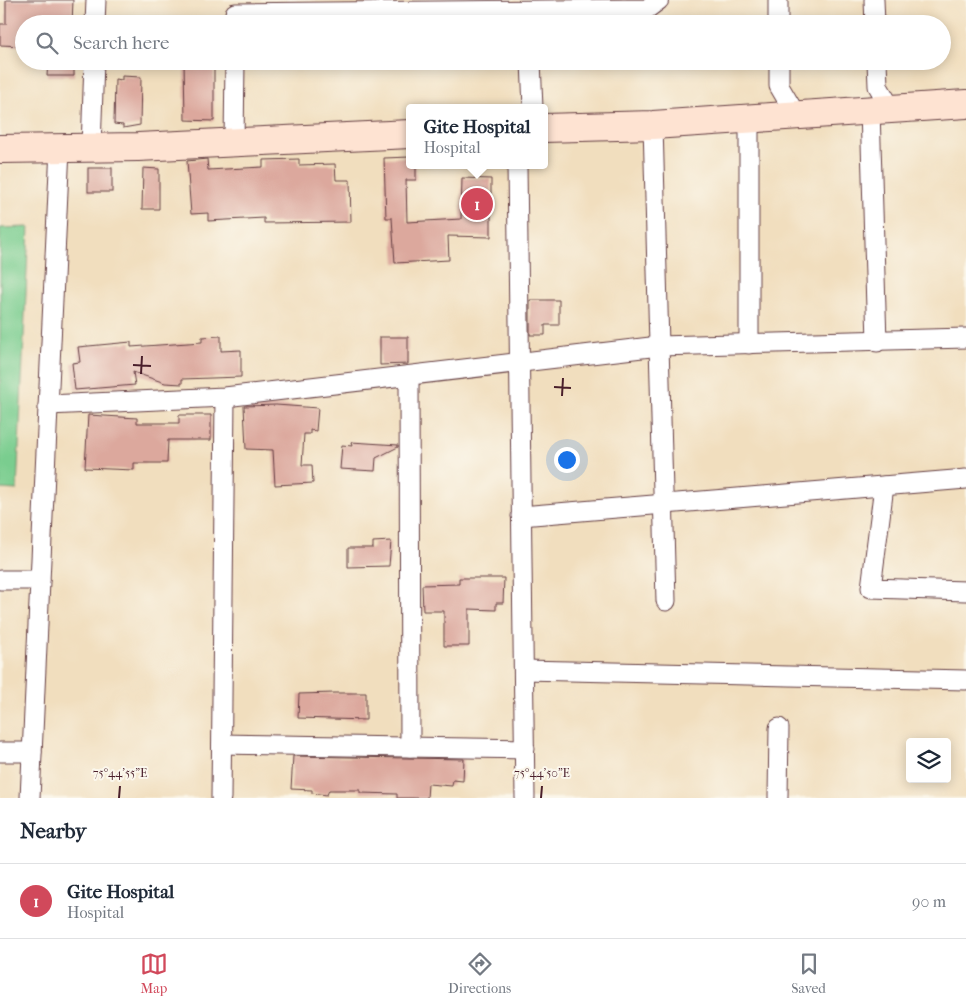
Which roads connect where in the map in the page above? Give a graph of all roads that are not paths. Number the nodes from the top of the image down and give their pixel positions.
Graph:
1 (96, 0) edge
2 (659, 0) edge
3 (778, 0) edge
4 (874, 0) edge
5 (529, 11) edge
6 (95, 15) edge
7 (236, 15) edge
8 (778, 15) edge
9 (875, 15) edge
10 (94, 70) edge
11 (235, 70) edge
12 (531, 70) edge
13 (778, 70) edge
14 (877, 70) edge
15 (533, 104) edge
16 (966, 104) edge
17 (880, 109) junction
18 (796, 114) junction
19 (749, 117) junction
20 (653, 125) junction
21 (548, 128) edge
22 (406, 134) edge
23 (234, 142) junction
24 (60, 148) junction
25 (91, 148) junction
26 (0, 149) edge
27 (516, 169) edge
28 (966, 338) edge
29 (877, 342) junction
30 (749, 344) junction
31 (659, 346) junction
32 (519, 361) junction
33 (409, 377) junction
34 (225, 397) junction
35 (48, 405) junction
36 (966, 478) edge
37 (884, 486) junction
38 (664, 504) junction
39 (521, 516) junction
40 (0, 580) edge
41 (40, 580) junction
42 (966, 591) edge
43 (666, 601) dead end
44 (524, 670) junction
45 (966, 680) edge
46 (779, 728) dead end
47 (222, 744) junction
48 (410, 747) junction
49 (525, 749) junction
50 (0, 752) edge
51 (32, 752) junction
52 (30, 798) edge
53 (221, 798) edge
54 (525, 798) edge
55 (778, 798) edge

1 - 6 street
2 - 5 street
3 - 8 street
4 - 9 street
5 - 7 street
10 - 25 street
11 - 23 street
12 - 15 street
13 - 18 street
14 - 17 street
16 - 17 street
17 - 18 street
17 - 29 street
18 - 19 street
19 - 20 street
19 - 30 street
20 - 21 street
20 - 31 street
22 - 23 street
23 - 25 street
24 - 25 street
24 - 26 street
24 - 35 street
27 - 32 street
28 - 29 street
29 - 30 street
30 - 31 street
31 - 32 street
31 - 38 street
32 - 33 street
32 - 39 street
33 - 34 street
33 - 48 street
34 - 35 street
34 - 47 street
35 - 41 street
36 - 37 street
37 - 38 street
37 - 42 street
38 - 39 street
38 - 43 street
39 - 44 street
40 - 41 street
41 - 51 street
44 - 45 street
44 - 49 street
46 - 55 street
47 - 48 street
47 - 53 street
48 - 49 street
49 - 54 street
50 - 51 street
51 - 52 street

